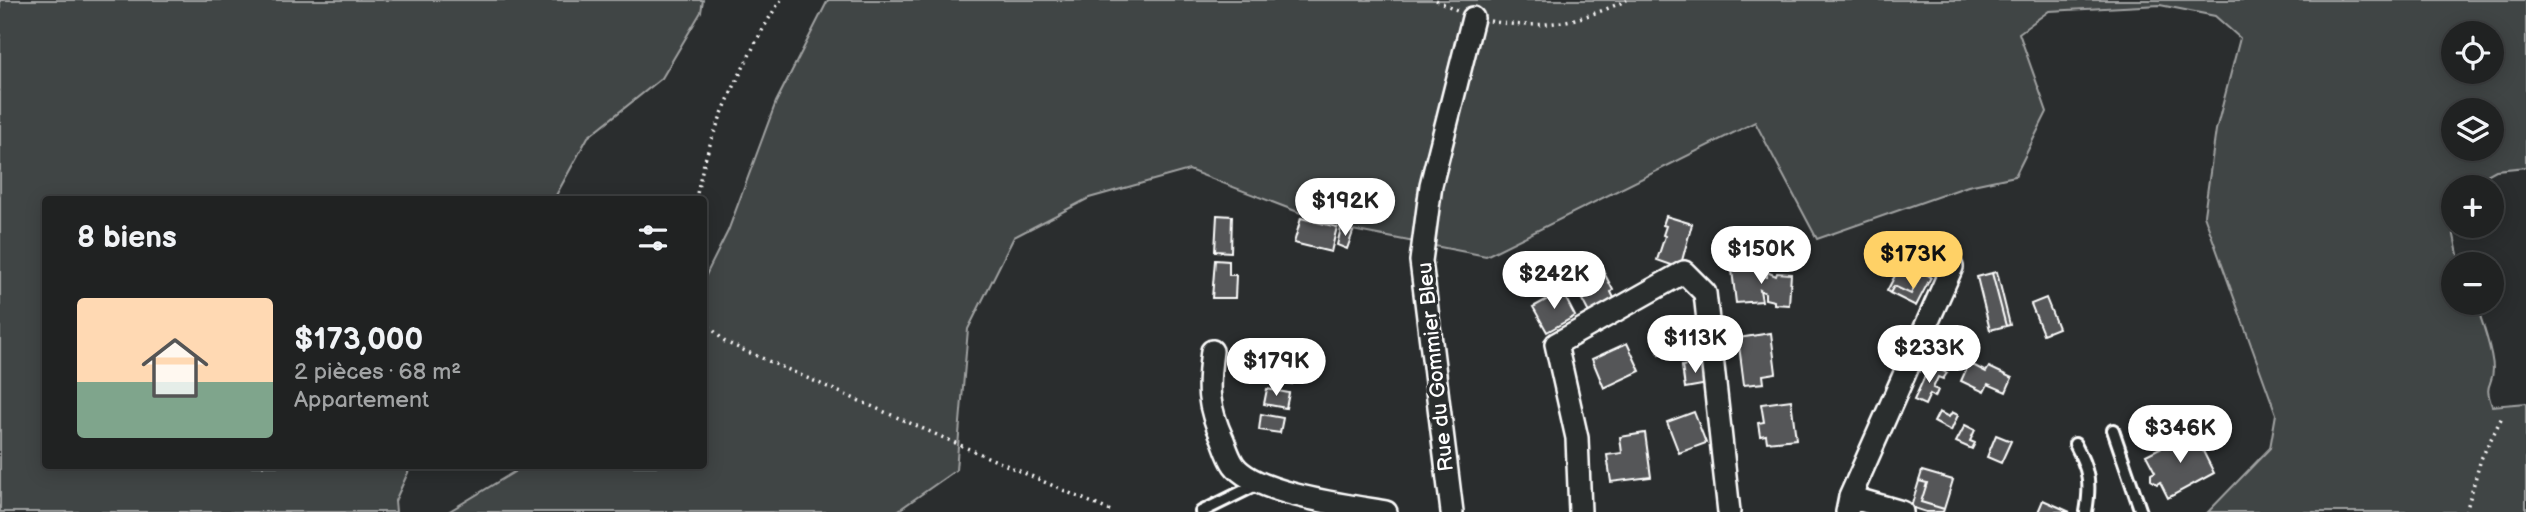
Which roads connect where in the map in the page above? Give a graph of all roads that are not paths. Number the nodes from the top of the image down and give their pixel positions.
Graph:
1 (1473, 18) road end
2 (1952, 267) dead end
3 (1212, 351) dead end
4 (2113, 430) dead end
5 (2075, 444) dead end
6 (1260, 483) junction
7 (1849, 505) edge
8 (1201, 512) edge
9 (1386, 512) edge
10 (1452, 512) edge
11 (1580, 512) edge
12 (1729, 512) edge
13 (1902, 512) edge
14 (2086, 512) edge
15 (2141, 512) edge

1 - 10 street, Rue du Gommier Bleu
2 - 7 street
3 - 6 street
4 - 15 lane
5 - 14 lane
6 - 8 lane
6 - 9 street
7 - 13 street
11 - 12 street

